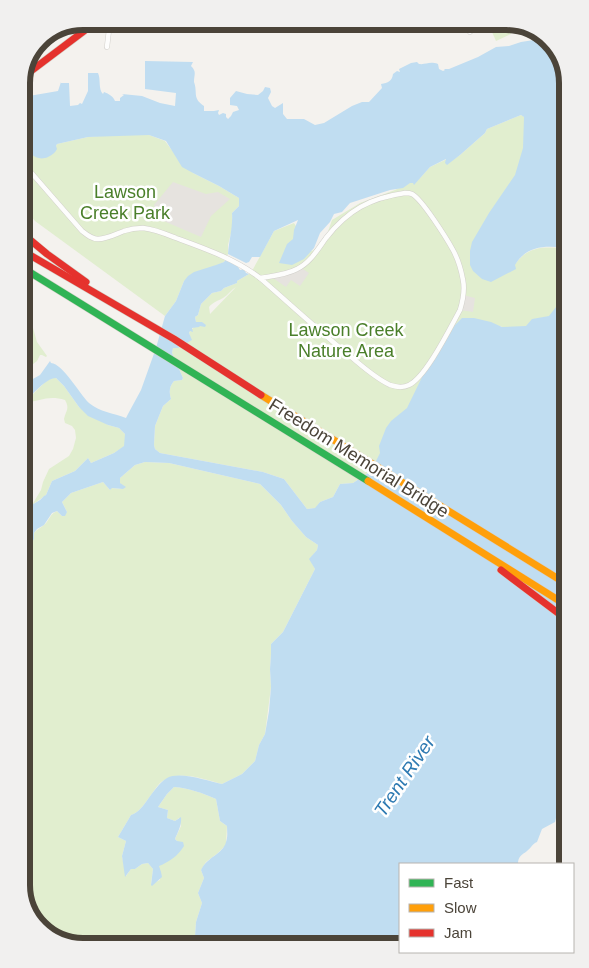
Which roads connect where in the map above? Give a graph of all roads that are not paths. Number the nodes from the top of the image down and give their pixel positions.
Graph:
1 (84, 30) edge
2 (109, 30) edge
3 (107, 47) dead end
4 (32, 70) edge
5 (30, 171) edge
6 (30, 240) edge
7 (30, 255) edge
8 (30, 272) edge
9 (260, 278) junction
10 (135, 316) junction
11 (453, 534) junction
12 (559, 579) edge
13 (559, 601) edge
14 (559, 614) edge

1 - 4 main road
2 - 3 street
5 - 9 street
6 - 10 main road
7 - 10 main road
8 - 11 main road, Freedom Memorial Bridge
9 - 9 street
10 - 12 main road, Freedom Memorial Bridge
11 - 13 main road, Freedom Memorial Bridge
11 - 14 main road

